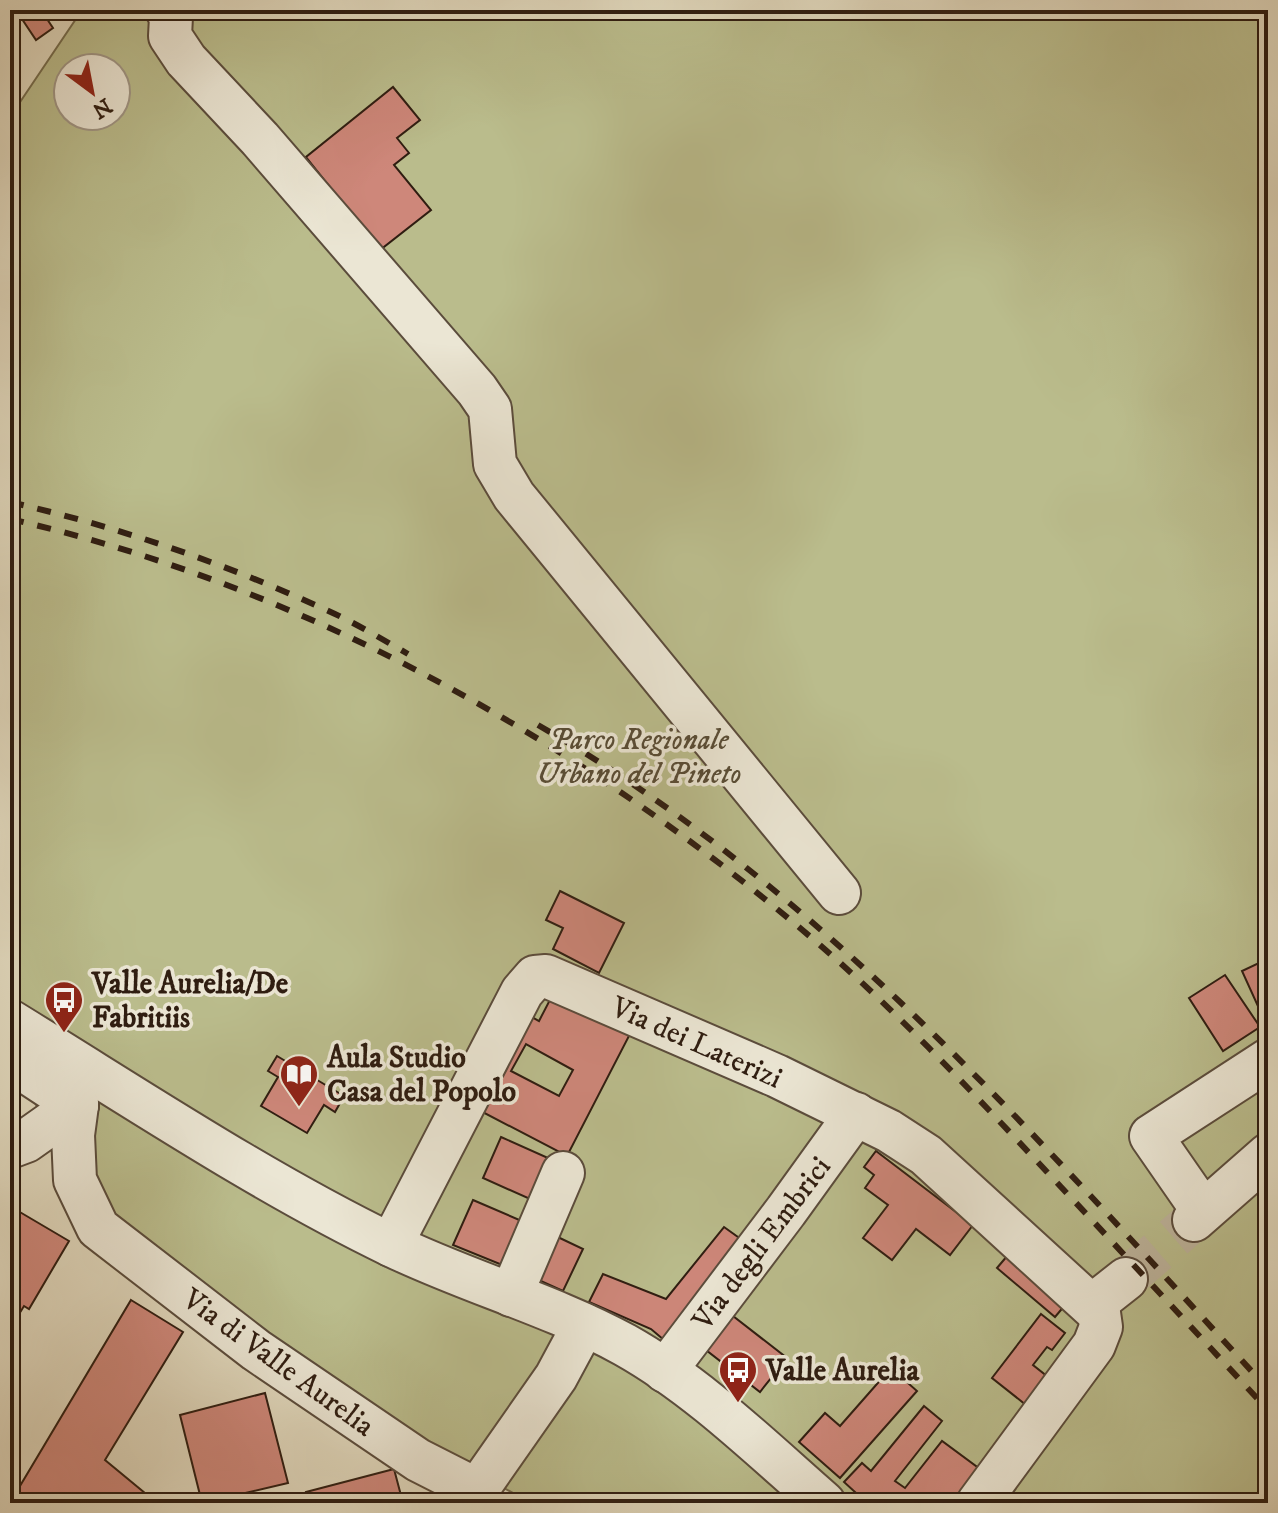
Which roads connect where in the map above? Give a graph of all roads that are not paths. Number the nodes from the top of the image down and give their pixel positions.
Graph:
1 (167, 10) edge
2 (839, 893) dead end
3 (10, 1021) edge
4 (1268, 1060) edge
5 (10, 1061) edge
6 (77, 1105) junction
7 (856, 1114) junction
8 (10, 1147) edge
9 (1268, 1155) edge
10 (563, 1173) dead end
11 (391, 1245) junction
12 (1126, 1279) tunnel mouth
13 (511, 1295) junction
14 (1093, 1305) junction
15 (584, 1325) junction
16 (665, 1371) junction
17 (488, 1496) edge
18 (824, 1503) edge
19 (978, 1503) edge

1 - 2 street
3 - 11 street
4 - 9 street
5 - 6 street
6 - 8 street
6 - 17 street, Via di Valle Aurelia
7 - 11 street, Via dei Laterizi
7 - 14 street, Via dei Laterizi
7 - 16 street, Via degli Embrici
10 - 13 street
11 - 13 street
12 - 14 street
13 - 15 street
14 - 19 street
15 - 16 street
15 - 17 street, Via di Valle Aurelia
16 - 18 street

